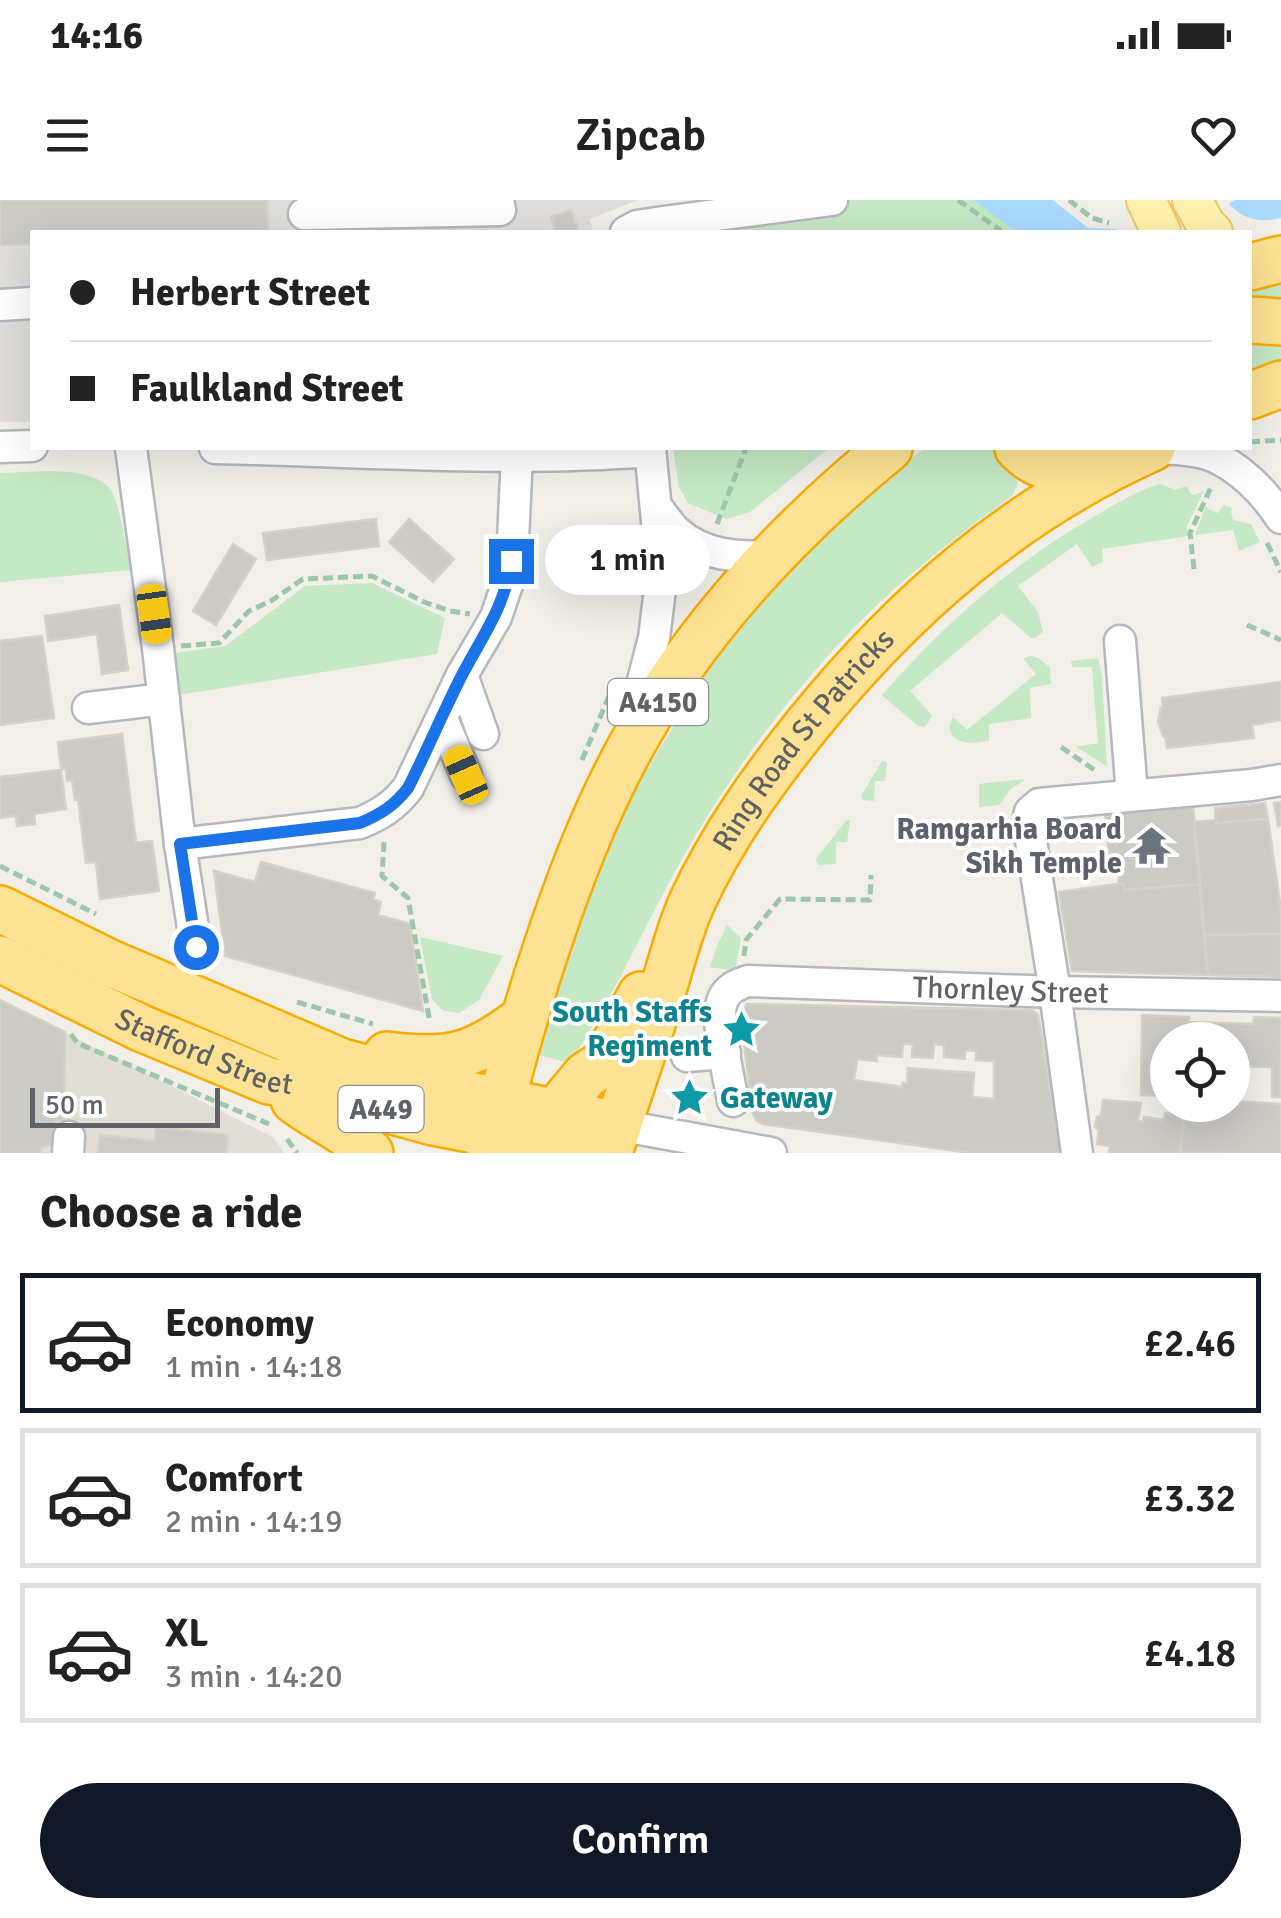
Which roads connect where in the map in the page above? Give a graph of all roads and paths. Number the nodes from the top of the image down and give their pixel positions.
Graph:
1 (498, 200) edge
2 (832, 200) edge
3 (958, 200) edge
4 (1069, 200) edge
5 (1144, 200) edge
6 (1192, 200) edge
7 (304, 216) edge
8 (644, 216) edge
9 (1109, 223) dead end
10 (1000, 230) edge
11 (1146, 230) edge
12 (1159, 230) edge
13 (1211, 230) edge
14 (30, 303) edge
15 (0, 305) edge
16 (1252, 320) edge
17 (1281, 322) edge
18 (1281, 384) edge
19 (1252, 395) edge
20 (1281, 440) edge
21 (1252, 442) edge
22 (0, 446) edge
23 (30, 446) edge
24 (131, 450) edge
25 (301, 450) edge
26 (640, 450) edge
27 (650, 450) edge
28 (745, 450) edge
29 (887, 450) edge
30 (1020, 450) edge
31 (1140, 453) edge
32 (516, 455) junction
33 (1198, 481) dead end
34 (656, 506) junction
35 (1281, 518) edge
36 (715, 528) dead end
37 (771, 555) junction
38 (1194, 569) dead end
39 (496, 617) junction
40 (1247, 626) dead end
41 (1281, 640) edge
42 (1120, 642) dead end
43 (158, 648) junction
44 (462, 675) junction
45 (612, 689) dead end
46 (164, 699) junction
47 (88, 708) dead end
48 (442, 719) junction
49 (483, 734) dead end
50 (598, 772) junction
51 (466, 775) dead end
52 (1281, 780) edge
53 (1132, 796) junction
54 (385, 812) junction
55 (180, 844) junction
56 (0, 866) edge
57 (871, 875) dead end
58 (0, 886) edge
59 (690, 905) junction
60 (0, 909) edge
61 (101, 917) dead end
62 (196, 947) dead end
63 (0, 959) edge
64 (110, 963) junction
65 (740, 984) junction
66 (1055, 992) junction
67 (1281, 996) edge
68 (284, 998) dead end
69 (524, 1018) junction
70 (378, 1025) dead end
71 (426, 1031) dead end
72 (295, 1042) junction
73 (78, 1043) dead end
74 (725, 1053) junction
75 (687, 1056) dead end
76 (260, 1098) junction
77 (733, 1101) dead end
78 (495, 1130) edge
79 (584, 1141) edge
80 (370, 1153) edge
81 (770, 1153) edge
82 (1076, 1153) edge

1 - 7 street
2 - 8 street
3 - 10 path
4 - 9 path
5 - 11 main road
5 - 12 main road
6 - 13 main road
14 - 15 street
16 - 17 highway
18 - 19 highway
20 - 21 path
22 - 23 street
24 - 43 street
25 - 32 street
26 - 32 street
27 - 34 street
28 - 36 path
29 - 37 highway, A4150
30 - 31 highway
31 - 35 street
31 - 59 highway, Ring Road St Patricks
32 - 39 street
33 - 38 path
34 - 37 street
34 - 50 street
37 - 50 highway, A4150
39 - 43 path
39 - 44 street
40 - 41 path
42 - 53 street
43 - 46 street
44 - 48 street
44 - 49 street
45 - 50 path
46 - 47 street
46 - 55 street
48 - 51 street
48 - 54 street
50 - 69 highway, A4150
52 - 53 street
53 - 66 street
54 - 55 street
54 - 71 path
55 - 62 street
56 - 61 path
57 - 65 path
58 - 64 street
59 - 79 highway, Ring Road St Patricks
59 - 79 highway
60 - 64 highway, Stafford Street / A449
63 - 76 highway, Stafford Street / A449
64 - 72 highway, Stafford Street / A449
65 - 66 street, Thornley Street
65 - 74 street
66 - 67 street, Thornley Street
66 - 82 street
68 - 70 path
69 - 72 highway
69 - 78 highway, A4150
72 - 78 highway, Stafford Street / A449
73 - 76 path
74 - 75 street
74 - 77 street
76 - 78 highway, Stafford Street / A449
76 - 80 highway
78 - 79 highway, Stafford Street
79 - 81 street, Stafford Street

